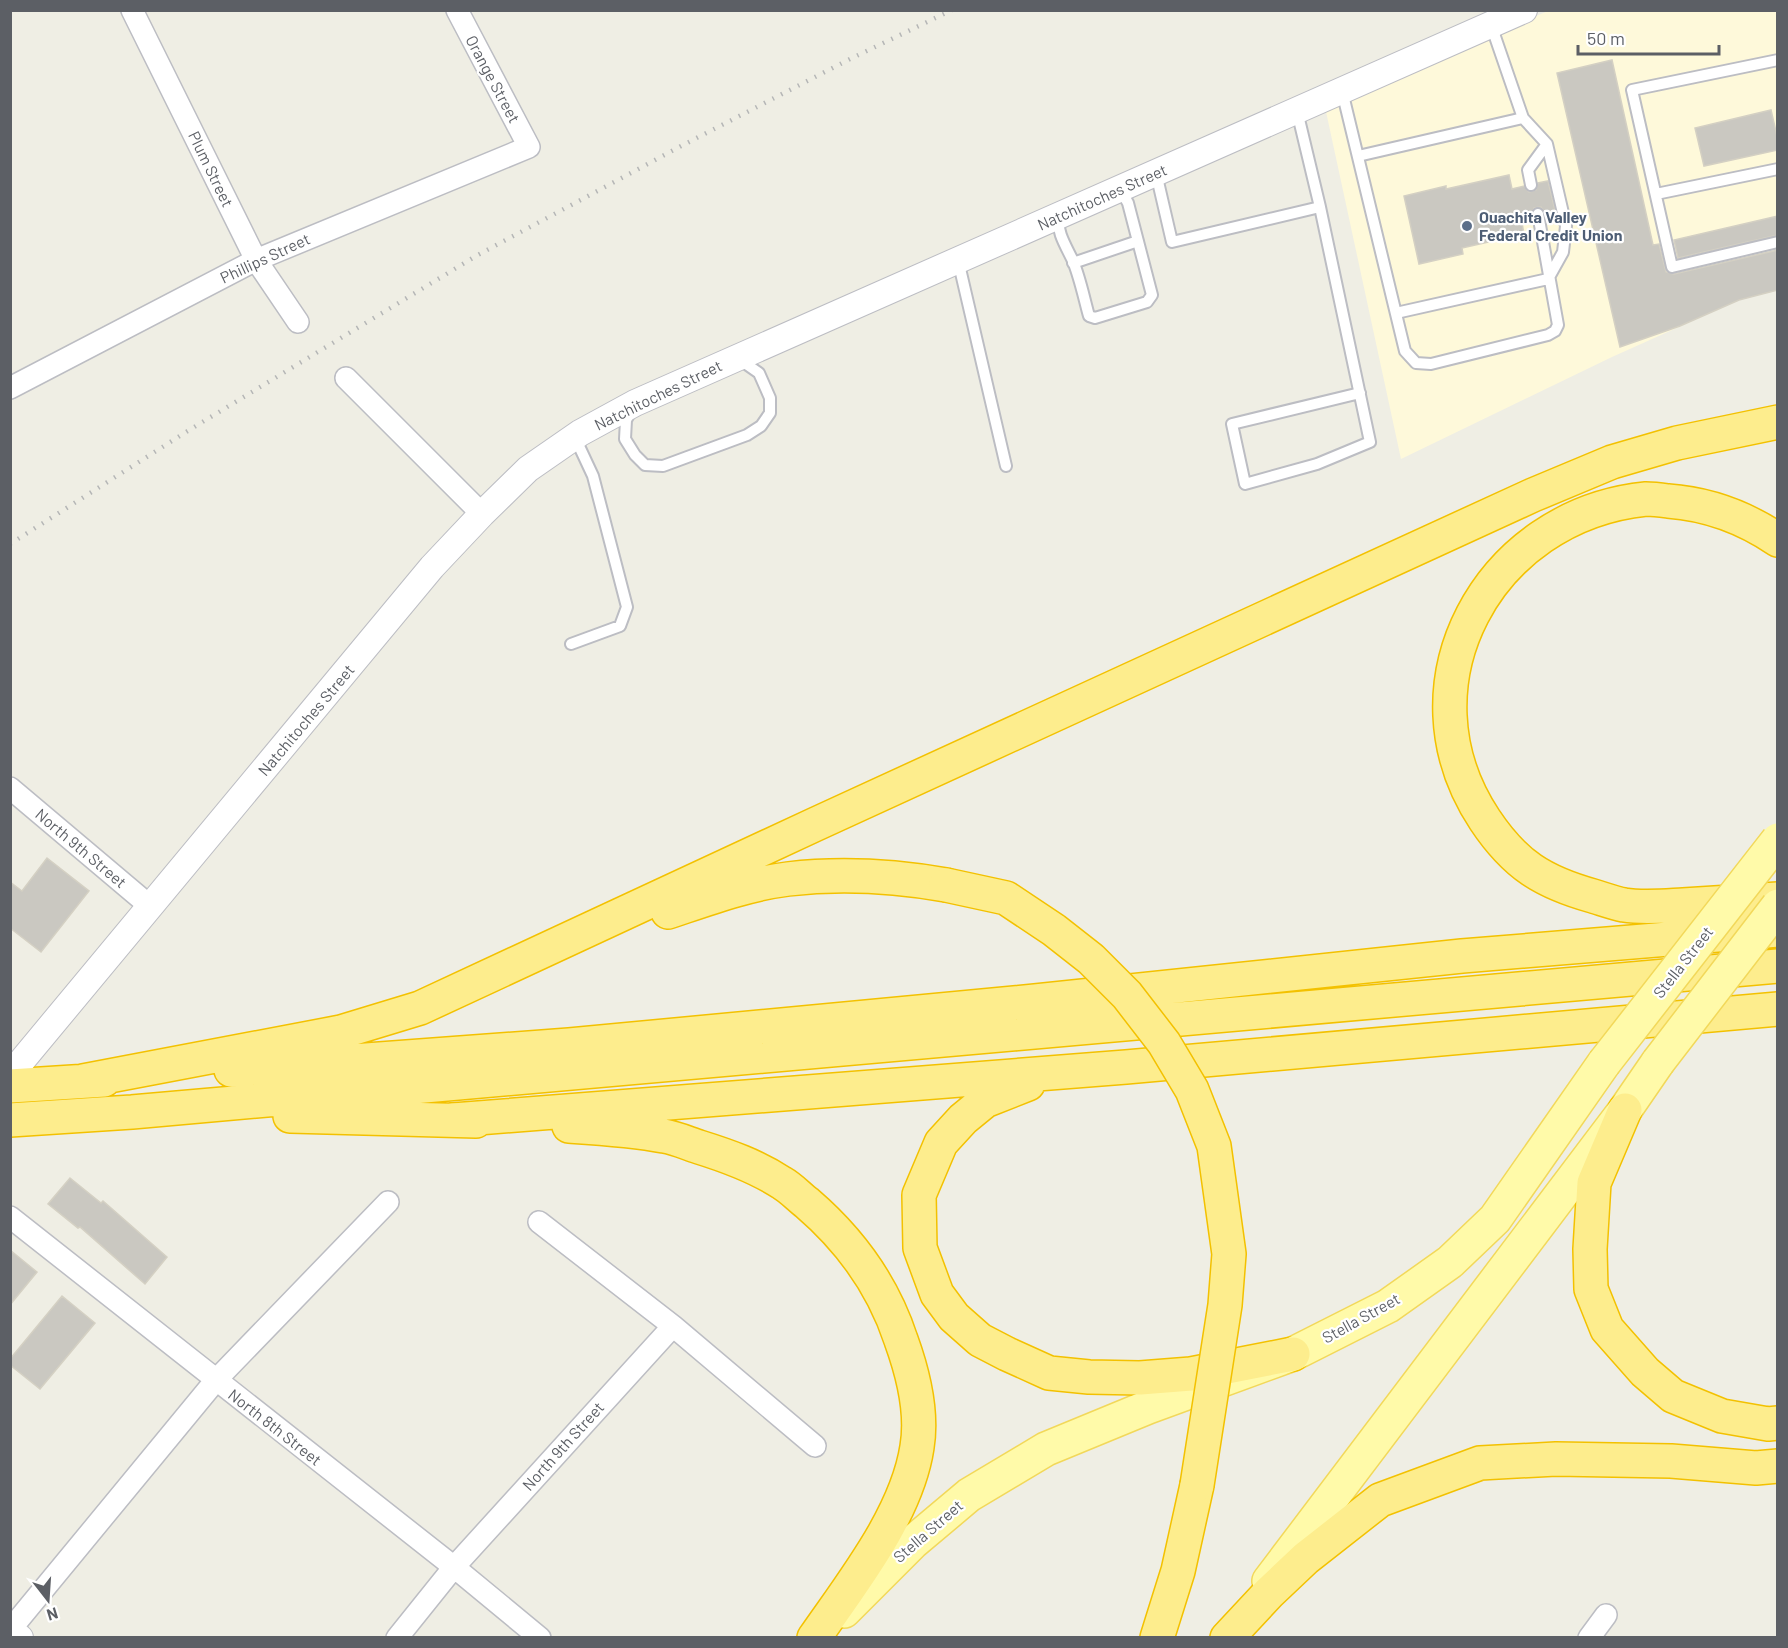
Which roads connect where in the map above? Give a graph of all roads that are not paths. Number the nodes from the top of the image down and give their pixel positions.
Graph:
1 (132, 10) edge
2 (458, 10) edge
3 (1524, 10) edge
4 (1491, 25) junction
5 (1778, 60) edge
6 (1342, 91) junction
7 (1297, 111) junction
8 (1523, 118) junction
9 (1547, 144) junction
10 (530, 147) joint
11 (1358, 156) junction
12 (1778, 169) edge
13 (1156, 173) junction
14 (1531, 185) dead end
15 (1120, 189) junction
16 (1656, 194) junction
17 (1320, 207) junction
18 (1538, 214) dead end
19 (1058, 216) junction
20 (1138, 241) junction
21 (1778, 242) edge
22 (256, 260) junction
23 (958, 260) junction
24 (1073, 263) junction
25 (1548, 279) junction
26 (1396, 314) junction
27 (298, 322) dead end
28 (737, 358) junction
29 (346, 378) dead end
30 (10, 388) edge
31 (1360, 393) junction
32 (635, 403) junction
33 (1778, 422) edge
34 (567, 442) junction
35 (1006, 466) dead end
36 (482, 514) junction
37 (1778, 540) edge
38 (571, 644) dead end
39 (10, 788) edge
40 (1778, 840) edge
41 (1778, 899) edge
42 (1778, 906) edge
43 (151, 908) junction
44 (1778, 930) edge
45 (1778, 966) edge
46 (420, 1008) junction
47 (1778, 1009) edge
48 (1741, 1012) junction
49 (1778, 1017) edge
50 (1125, 1067) junction
51 (10, 1075) edge
52 (83, 1081) junction
53 (10, 1086) edge
54 (1625, 1110) junction
55 (132, 1112) junction
56 (10, 1120) edge
57 (453, 1120) junction
58 (388, 1202) dead end
59 (10, 1217) edge
60 (539, 1222) dead end
61 (673, 1326) junction
62 (1293, 1354) junction
63 (216, 1380) junction
64 (1778, 1423) edge
65 (815, 1446) dead end
66 (1778, 1466) edge
67 (454, 1567) junction
68 (1606, 1615) dead end
69 (11, 1630) edge
70 (20, 1638) edge
71 (397, 1638) edge
72 (540, 1638) edge
73 (816, 1638) edge
74 (1157, 1638) edge
75 (1227, 1638) edge
76 (1589, 1638) edge

1 - 22 street, Plum Street
2 - 10 street, Orange Street
3 - 4 street, Natchitoches Street
4 - 6 street, Natchitoches Street
4 - 8 lane
5 - 16 lane
6 - 7 street, Natchitoches Street
6 - 11 lane
7 - 13 street, Natchitoches Street
7 - 17 lane
8 - 9 lane
8 - 11 lane
9 - 14 lane
9 - 25 lane
10 - 22 street, Phillips Street
11 - 26 lane
12 - 16 lane
13 - 15 street, Natchitoches Street
13 - 17 lane
15 - 19 street, Natchitoches Street
15 - 20 lane
16 - 21 lane
17 - 31 lane
18 - 25 lane
19 - 23 street, Natchitoches Street
19 - 24 lane
20 - 24 lane
20 - 24 lane
22 - 27 street, Plum Street
22 - 30 street, Phillips Street
23 - 28 street, Natchitoches Street
23 - 35 lane
25 - 26 lane
25 - 26 lane
28 - 32 street, Natchitoches Street
28 - 32 lane
29 - 36 street
31 - 31 lane
32 - 34 street, Natchitoches Street
33 - 46 highway
34 - 36 street, Natchitoches Street
34 - 38 lane
36 - 43 street, Natchitoches Street
37 - 41 highway
39 - 43 street, North 9th Street
40 - 62 main road, Stella Street, bridge
42 - 54 main road, bridge
43 - 51 street, Natchitoches Street
44 - 52 highway
45 - 55 highway
46 - 52 highway
46 - 74 highway, bridge
47 - 48 highway
48 - 49 highway
48 - 50 highway
50 - 57 highway
50 - 62 highway
52 - 53 highway
54 - 64 highway
54 - 75 main road
55 - 56 highway
55 - 57 highway
57 - 73 highway
58 - 63 street
59 - 63 street, North 8th Street
60 - 61 street
61 - 65 street
61 - 67 street, North 9th Street
62 - 73 main road, Stella Street
63 - 67 street, North 8th Street
63 - 69 street
66 - 75 highway
67 - 71 street, North 9th Street
67 - 72 street, North 8th Street
68 - 76 street
69 - 70 street

